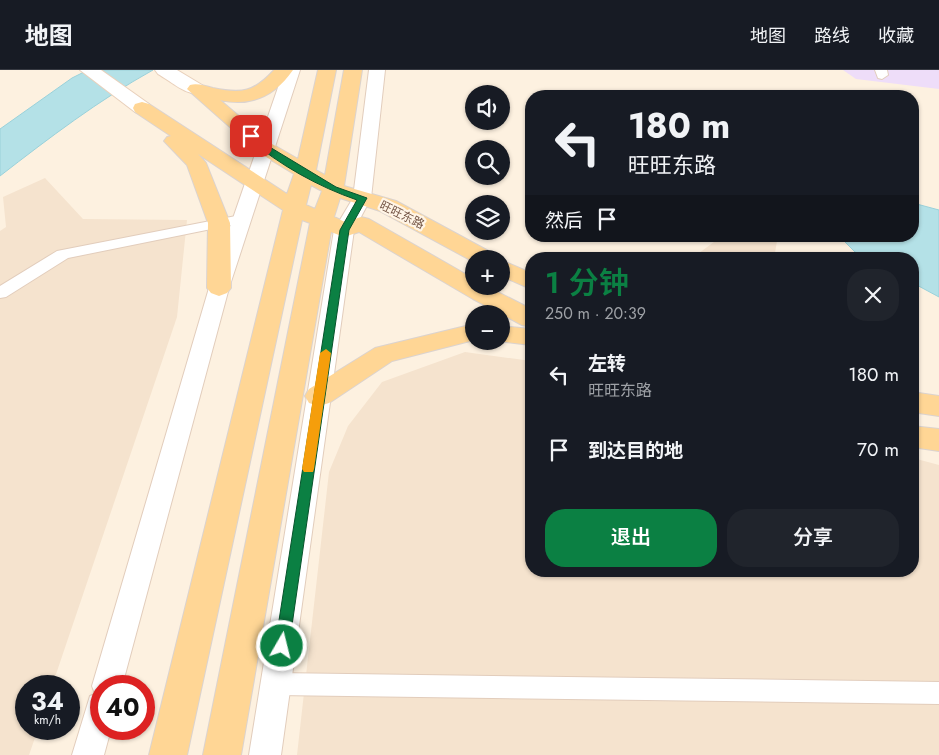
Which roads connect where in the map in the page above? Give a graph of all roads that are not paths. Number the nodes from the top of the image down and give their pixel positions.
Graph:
1 (89, 70) edge
2 (164, 70) edge
3 (284, 70) edge
4 (292, 70) edge
5 (327, 70) edge
6 (353, 70) edge
7 (377, 70) edge
8 (196, 89) junction
9 (142, 108) junction
10 (265, 148) junction
11 (305, 171) junction
12 (253, 182) junction
13 (333, 189) junction
14 (362, 198) junction
15 (294, 208) junction
16 (230, 221) junction
17 (343, 224) junction
18 (469, 250) edge
19 (510, 272) edge
20 (525, 279) edge
21 (0, 293) edge
22 (525, 316) edge
23 (465, 334) edge
24 (510, 335) edge
25 (525, 336) edge
26 (319, 396) junction
27 (919, 403) edge
28 (939, 406) edge
29 (919, 437) edge
30 (939, 440) edge
31 (110, 675) edge
32 (276, 684) junction
33 (939, 694) edge
34 (92, 740) edge
35 (88, 755) edge
36 (168, 755) edge
37 (222, 755) edge
38 (265, 755) edge

1 - 9 main road
2 - 8 main road
3 - 8 main road
4 - 10 street
5 - 11 main road
6 - 13 main road
7 - 14 street
8 - 10 main road, 旺旺东路
9 - 12 main road, 旺旺东路
9 - 16 main road
10 - 11 main road, 旺旺东路
10 - 12 street
11 - 13 main road, 旺旺东路
11 - 15 main road
12 - 15 main road, 旺旺东路
12 - 16 street
13 - 14 main road, 旺旺东路
13 - 17 main road
14 - 17 street
14 - 18 main road, 旺旺东路
15 - 17 main road, 旺旺东路
15 - 36 main road
16 - 21 street
16 - 31 street
17 - 22 main road, 旺旺东路
17 - 26 street
17 - 37 main road
19 - 20 main road
23 - 26 main road
24 - 25 main road
26 - 32 street
27 - 28 main road
29 - 30 main road
32 - 33 street
32 - 38 street
34 - 35 street

